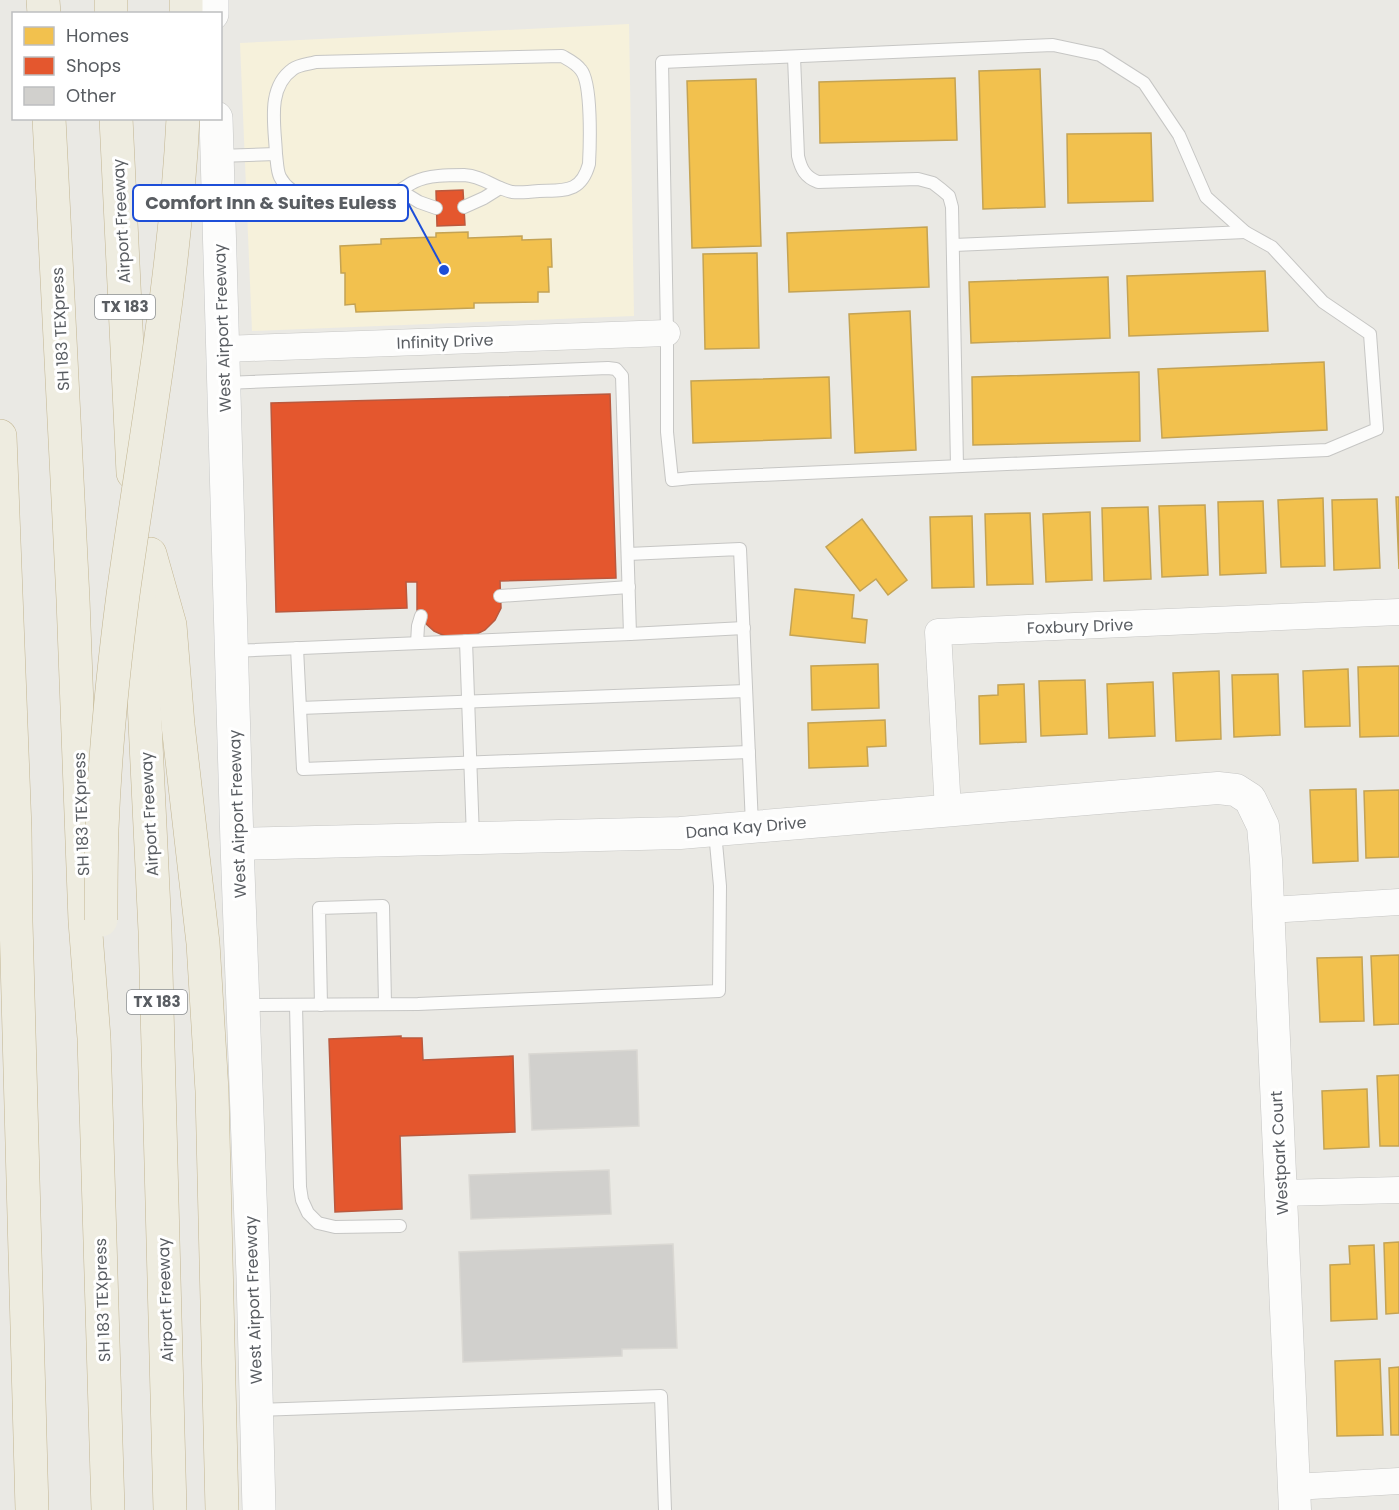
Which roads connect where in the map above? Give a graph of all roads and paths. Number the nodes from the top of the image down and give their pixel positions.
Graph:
1 (794, 57) junction
2 (49, 120) edge
3 (116, 120) edge
4 (183, 120) edge
5 (216, 120) edge
6 (276, 154) junction
7 (217, 156) junction
8 (500, 188) junction
9 (401, 191) junction
10 (464, 207) dead end
11 (436, 208) dead end
12 (1245, 232) junction
13 (954, 245) junction
14 (667, 333) junction
15 (223, 349) junction
16 (224, 383) junction
17 (0, 436) edge
18 (957, 466) junction
19 (134, 495) junction
20 (628, 554) junction
21 (629, 587) junction
22 (500, 596) dead end
23 (1399, 612) edge
24 (421, 616) dead end
25 (744, 628) junction
26 (630, 634) junction
27 (466, 641) junction
28 (417, 643) junction
29 (297, 648) junction
30 (232, 651) junction
31 (746, 691) junction
32 (468, 702) junction
33 (300, 708) junction
34 (749, 752) junction
35 (470, 763) junction
36 (1250, 799) joint
37 (948, 810) junction
38 (752, 827) junction
39 (715, 830) junction
40 (473, 838) junction
41 (237, 844) junction
42 (0, 865) edge
43 (1399, 902) edge
44 (1269, 910) junction
45 (93, 921) junction
46 (16, 922) junction
47 (385, 1004) junction
48 (243, 1005) junction
49 (296, 1005) junction
50 (321, 1005) junction
51 (1399, 1190) edge
52 (1281, 1193) junction
53 (400, 1226) dead end
54 (256, 1410) junction
55 (1399, 1481) edge
56 (1295, 1499) edge
57 (32, 1510) edge
58 (108, 1510) edge
59 (170, 1510) edge
60 (222, 1510) edge
61 (259, 1510) edge
62 (665, 1510) edge

1 - 12 lane
1 - 13 lane
1 - 14 lane
2 - 45 highway, SH 183 TEXpress
3 - 19 highway, Airport Freeway / TX 183
4 - 45 highway, bridge
5 - 7 main road, West Airport Freeway
6 - 7 lane
6 - 8 lane
6 - 9 lane
7 - 15 main road, West Airport Freeway
8 - 9 lane
8 - 10 lane
9 - 11 lane
12 - 13 lane
12 - 18 lane
13 - 18 lane
14 - 15 street, Infinity Drive
14 - 18 lane
15 - 16 main road, West Airport Freeway
16 - 20 lane
16 - 30 main road, West Airport Freeway
17 - 46 highway
19 - 59 highway, Airport Freeway / TX 183
19 - 60 highway
20 - 21 lane
20 - 25 lane
21 - 22 lane
21 - 26 lane
23 - 37 street, Foxbury Drive
24 - 28 lane
25 - 26 lane
25 - 31 lane
26 - 27 lane
27 - 28 lane
27 - 32 lane
28 - 29 lane
29 - 30 lane
29 - 33 lane
30 - 41 main road, West Airport Freeway
31 - 32 lane
31 - 34 lane
32 - 33 lane
32 - 35 lane
33 - 35 lane
34 - 35 lane
34 - 38 lane
35 - 40 lane
36 - 37 street, Dana Kay Drive
36 - 44 street, Westpark Court
37 - 38 street, Dana Kay Drive
38 - 39 street, Dana Kay Drive
39 - 40 street, Dana Kay Drive
39 - 47 lane
40 - 41 street, Dana Kay Drive
41 - 48 main road, West Airport Freeway
42 - 46 highway
43 - 44 street
44 - 52 street, Westpark Court
45 - 58 highway, SH 183 TEXpress
46 - 57 highway
47 - 50 lane
47 - 50 lane
48 - 49 lane
48 - 54 main road, West Airport Freeway
49 - 50 lane
49 - 53 lane
51 - 52 street
52 - 56 street, Westpark Court
54 - 61 main road, West Airport Freeway
54 - 62 lane
55 - 56 street

